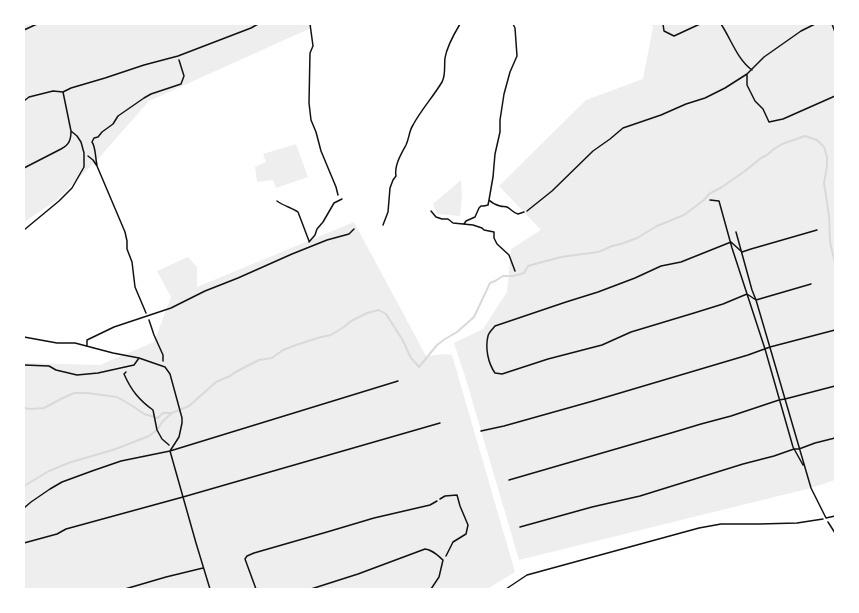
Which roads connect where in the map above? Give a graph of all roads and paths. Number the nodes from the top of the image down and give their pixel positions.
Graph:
1 (37, 24) edge
2 (258, 24) edge
3 (310, 24) edge
4 (460, 24) edge
5 (513, 24) edge
6 (663, 24) edge
7 (700, 24) edge
8 (721, 24) edge
9 (815, 24) edge
10 (832, 24) edge
11 (24, 30) edge
12 (835, 31) edge
13 (178, 56) junction
14 (752, 70) junction
15 (747, 74) junction
16 (63, 92) junction
17 (835, 96) edge
18 (24, 101) edge
19 (71, 131) junction
20 (84, 153) junction
21 (97, 166) junction
22 (24, 168) edge
23 (338, 195) dead end
24 (342, 199) dead end
25 (489, 200) junction
26 (710, 200) dead end
27 (278, 201) dead end
28 (431, 211) dead end
29 (527, 211) joint
30 (464, 224) junction
31 (383, 225) dead end
32 (354, 229) dead end
33 (24, 230) edge
34 (817, 230) dead end
35 (736, 232) dead end
36 (309, 242) junction
37 (731, 242) junction
38 (310, 247) junction
39 (742, 252) junction
40 (515, 271) dead end
41 (811, 284) dead end
42 (747, 294) junction
43 (756, 300) junction
44 (147, 316) junction
45 (835, 330) edge
46 (24, 337) edge
47 (87, 346) junction
48 (770, 347) junction
49 (765, 349) junction
50 (139, 358) junction
51 (24, 365) edge
52 (128, 366) junction
53 (165, 367) junction
54 (398, 381) dead end
55 (835, 386) edge
56 (779, 400) junction
57 (785, 400) junction
58 (440, 423) dead end
59 (481, 431) dead end
60 (835, 438) edge
61 (172, 448) junction
62 (794, 449) junction
63 (799, 449) junction
64 (170, 451) junction
65 (804, 467) junction
66 (509, 480) dead end
67 (183, 497) junction
68 (437, 501) joint
69 (24, 508) edge
70 (835, 516) edge
71 (826, 518) junction
72 (520, 527) dead end
73 (835, 533) edge
74 (24, 543) edge
75 (443, 560) junction
76 (203, 568) junction
77 (125, 589) edge
78 (210, 589) edge
79 (256, 589) edge
80 (311, 589) edge
81 (431, 589) edge
82 (506, 589) edge

1 - 11 lane
2 - 13 lane
3 - 23 path
4 - 31 path
5 - 25 path
6 - 7 lane
8 - 14 lane
9 - 14 lane
10 - 12 lane
13 - 16 lane
13 - 21 path
14 - 15 lane
15 - 17 lane
15 - 29 lane
16 - 18 lane
16 - 19 lane
19 - 20 lane
19 - 22 lane
20 - 21 path
20 - 33 lane
21 - 44 path
24 - 36 path
25 - 29 path
25 - 30 path
26 - 37 lane
27 - 36 path
28 - 30 path
30 - 40 path
32 - 38 lane
34 - 39 lane
35 - 39 lane
36 - 38 path
37 - 39 lane
37 - 42 lane
37 - 42 lane
38 - 44 lane
39 - 43 lane
41 - 43 lane
42 - 43 lane
42 - 49 lane
43 - 48 lane
44 - 47 lane
44 - 53 path
45 - 48 lane
46 - 47 lane
47 - 50 lane
48 - 49 lane
48 - 57 lane
49 - 56 lane
49 - 59 lane
50 - 52 lane
50 - 53 lane
51 - 52 lane
52 - 61 path
53 - 61 lane
54 - 64 lane
55 - 57 lane
56 - 57 lane
56 - 62 lane
56 - 66 lane
57 - 63 lane
58 - 67 lane
60 - 63 lane
61 - 64 lane
62 - 63 lane
62 - 65 lane
62 - 72 lane
63 - 65 lane
64 - 67 lane
64 - 69 lane
65 - 71 lane
67 - 74 lane
67 - 76 lane
68 - 75 path
68 - 79 lane
70 - 71 lane
71 - 73 path
71 - 82 path
75 - 80 lane
75 - 81 lane
76 - 77 lane
76 - 78 lane

